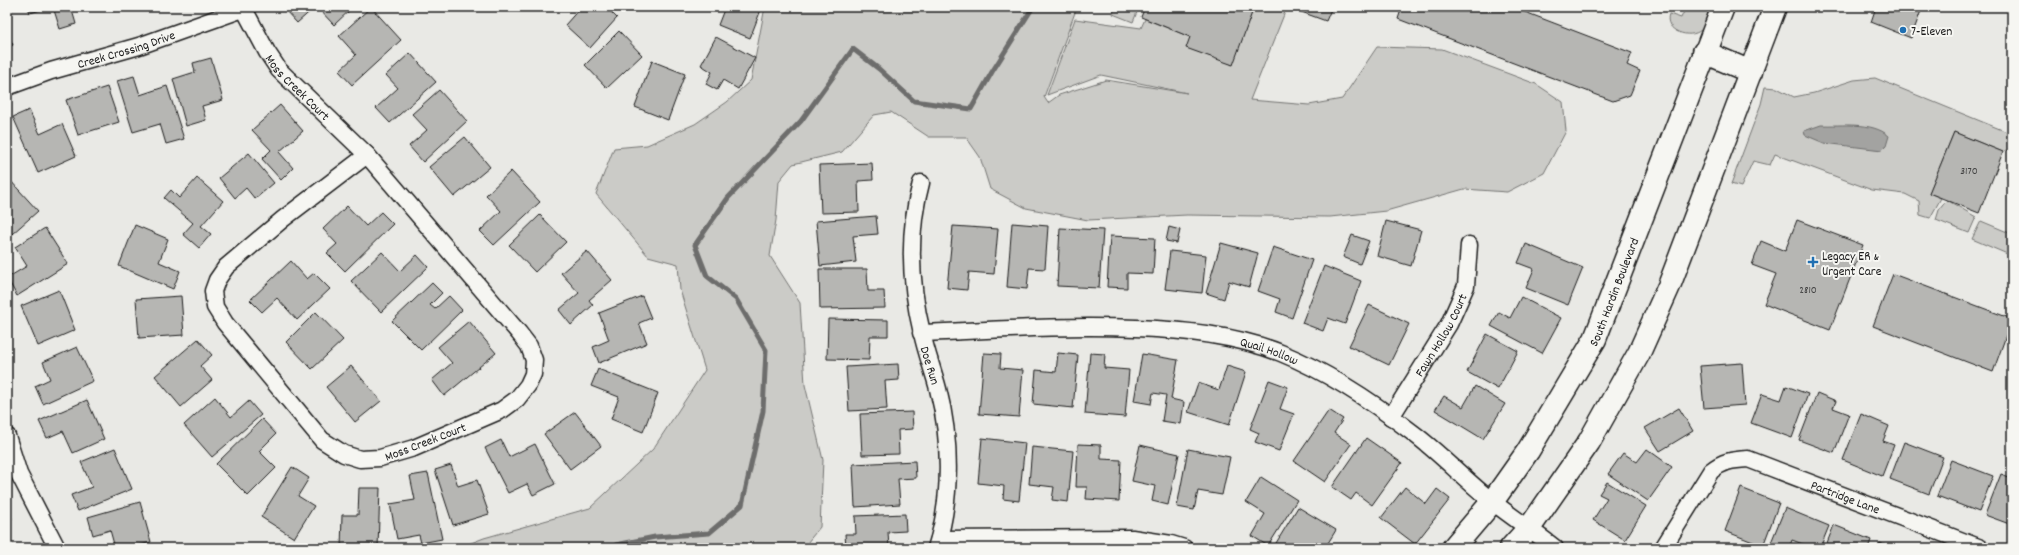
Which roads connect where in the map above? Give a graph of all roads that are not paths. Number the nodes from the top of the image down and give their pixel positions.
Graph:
1 (1723, 7) edge
2 (1775, 7) edge
3 (243, 8) edge
4 (1704, 52) junction
5 (1751, 72) junction
6 (7, 87) edge
7 (367, 155) junction
8 (921, 183) dead end
9 (1469, 246) dead end
10 (922, 333) junction
11 (1391, 417) junction
12 (7, 436) edge
13 (1492, 502) junction
14 (1530, 527) junction
15 (938, 543) edge
16 (57, 548) edge
17 (1184, 548) edge
18 (1453, 548) edge
19 (1511, 548) edge
20 (1555, 548) edge
21 (1663, 548) edge
22 (1981, 548) edge

1 - 4 main road, South Hardin Boulevard
2 - 5 main road
3 - 6 street, Creek Crossing Drive
3 - 7 street, Moss Creek Court
4 - 5 main road
4 - 13 main road, South Hardin Boulevard
5 - 14 main road
7 - 7 street, Moss Creek Court
8 - 10 street, Doe Run
9 - 11 street, Fawn Hollow Court
10 - 11 street, Quail Hollow
10 - 15 street, Doe Run
11 - 13 street, Quail Hollow
12 - 16 street
13 - 14 street, Quail Hollow
13 - 18 main road, South Hardin Boulevard
14 - 19 main road
14 - 20 street, Quail Hollow
15 - 17 street
21 - 22 street, Partridge Lane

